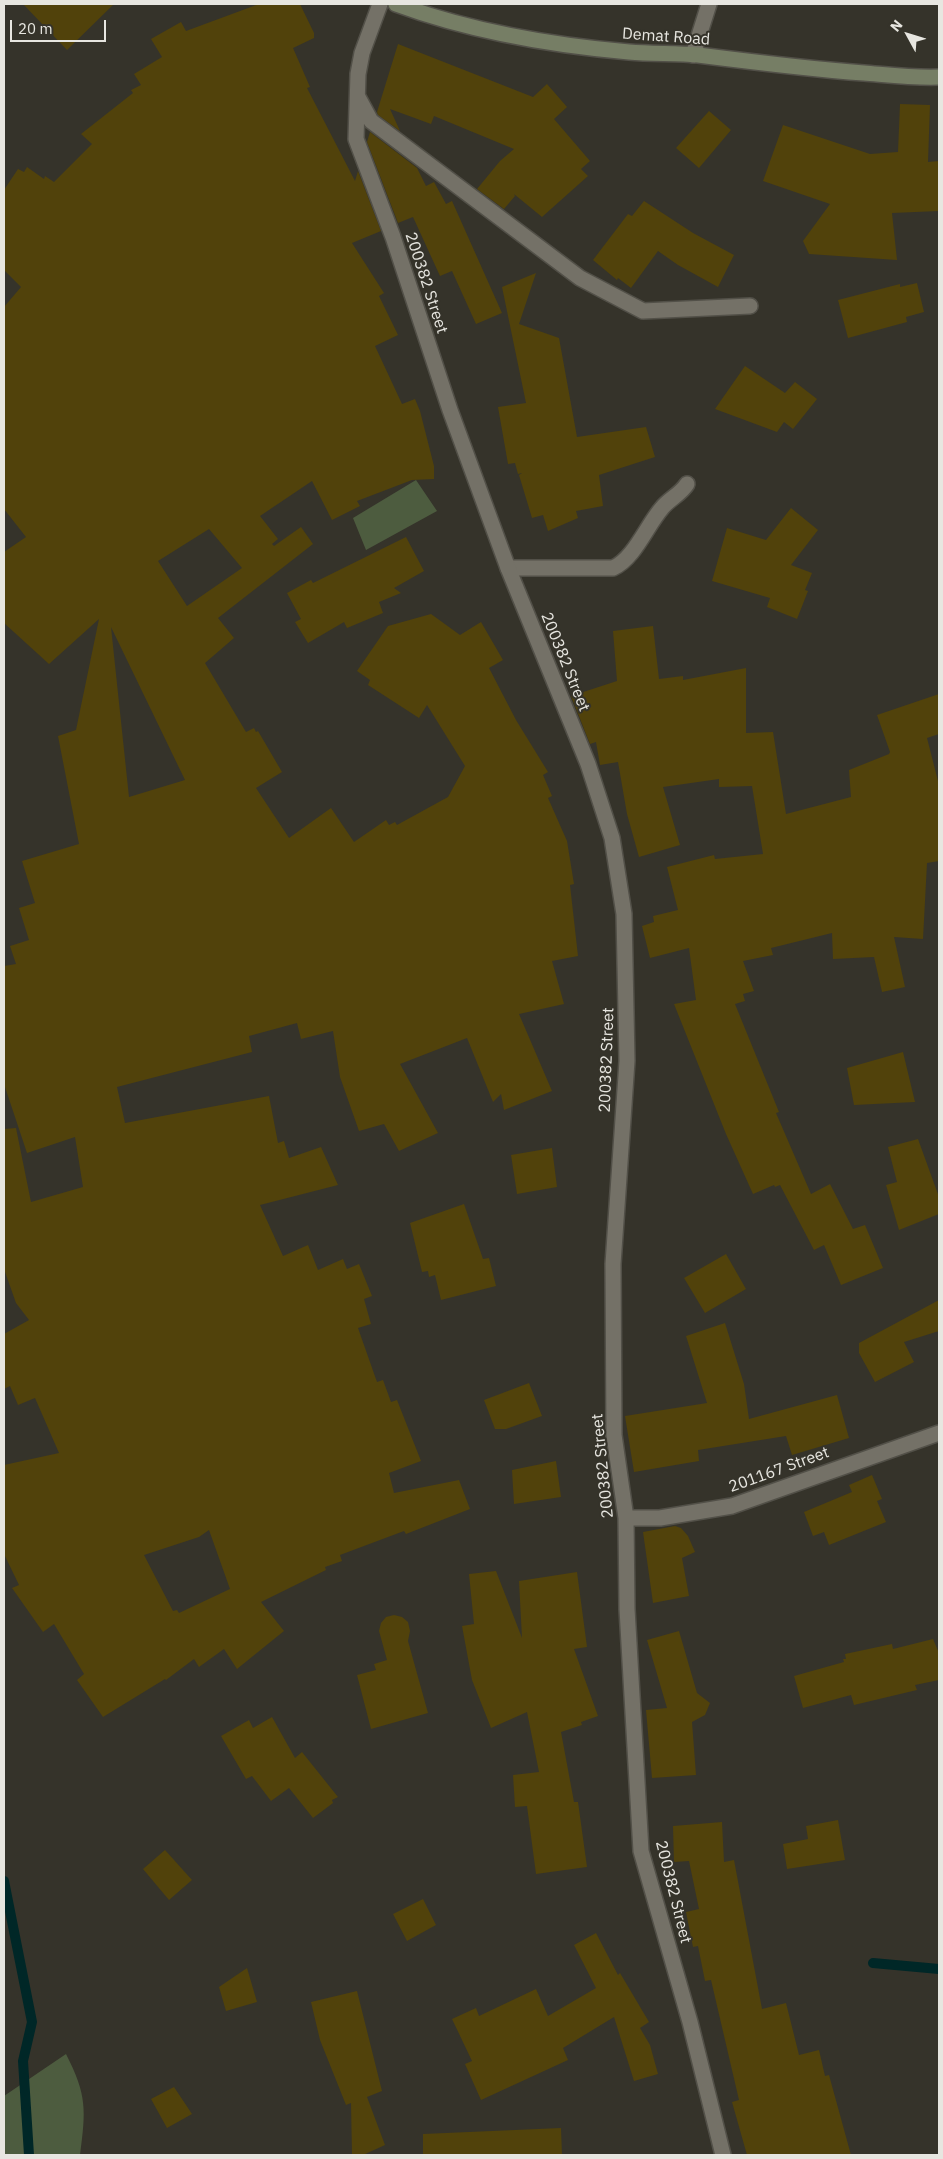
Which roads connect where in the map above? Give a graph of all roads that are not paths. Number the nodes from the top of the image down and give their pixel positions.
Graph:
1 (380, 4) edge
2 (396, 4) edge
3 (709, 4) edge
4 (693, 55) junction
5 (939, 77) edge
6 (357, 96) junction
7 (750, 306) dead end
8 (687, 484) dead end
9 (508, 568) junction
10 (939, 1433) edge
11 (626, 1518) junction
12 (723, 2155) edge

1 - 6 street, 200382 Street
2 - 4 street, Demat Road
3 - 4 street
4 - 5 street, Demat Road
6 - 7 street
6 - 9 street, 200382 Street
8 - 9 street
9 - 11 street, 200382 Street
10 - 11 street, 201167 Street
11 - 12 street, 200382 Street

